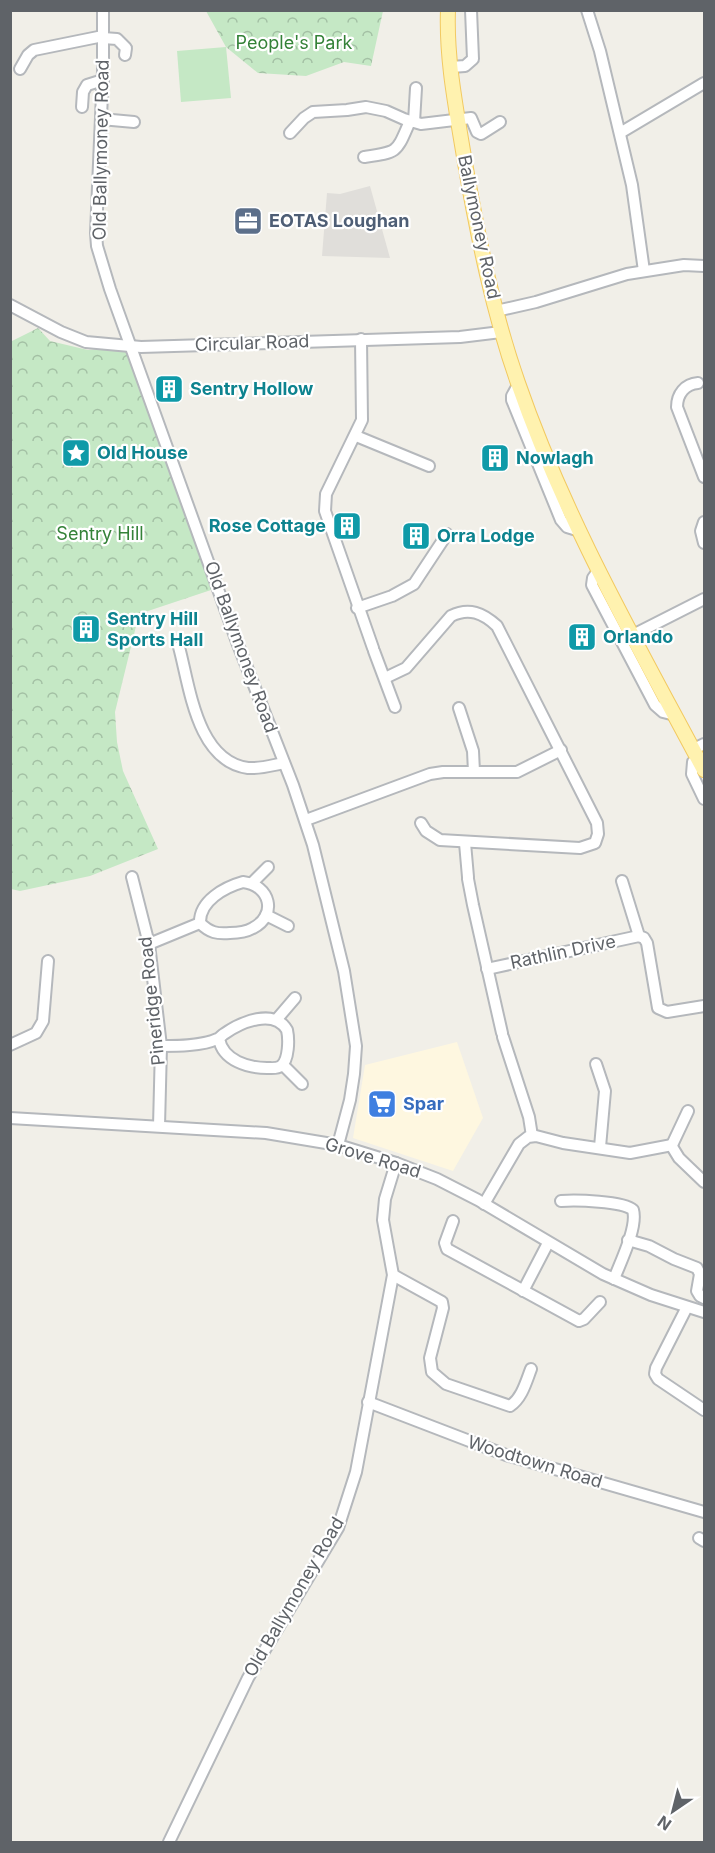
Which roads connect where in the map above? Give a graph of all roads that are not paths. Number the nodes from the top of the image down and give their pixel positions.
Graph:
1 (103, 10) edge
2 (448, 10) edge
3 (471, 10) edge
4 (588, 11) edge
5 (103, 37) junction
6 (125, 55) dead end
7 (451, 67) junction
8 (20, 69) dead end
9 (103, 80) junction
10 (705, 83) edge
11 (416, 88) dead end
12 (82, 107) dead end
13 (100, 119) junction
14 (458, 121) junction
15 (134, 122) dead end
16 (412, 122) junction
17 (500, 122) dead end
18 (290, 133) dead end
19 (620, 133) junction
20 (364, 157) dead end
21 (705, 266) edge
22 (644, 271) junction
23 (10, 306) edge
24 (496, 311) junction
25 (501, 332) junction
26 (361, 339) junction
27 (131, 346) junction
28 (698, 383) dead end
29 (356, 436) junction
30 (429, 466) dead end
31 (705, 477) edge
32 (705, 522) edge
33 (447, 534) dead end
34 (705, 543) edge
35 (598, 571) junction
36 (705, 598) edge
37 (357, 608) junction
38 (633, 635) junction
39 (179, 647) dead end
40 (385, 678) junction
41 (395, 707) dead end
42 (459, 708) dead end
43 (675, 715) junction
44 (561, 750) junction
45 (700, 755) edge
46 (284, 763) junction
47 (474, 772) junction
48 (705, 799) edge
49 (306, 820) junction
50 (421, 823) dead end
51 (465, 843) junction
52 (268, 867) dead end
53 (132, 877) dead end
54 (622, 881) dead end
55 (252, 883) junction
56 (266, 915) junction
57 (200, 923) junction
58 (288, 926) dead end
59 (639, 936) junction
60 (149, 944) junction
61 (48, 961) dead end
62 (487, 969) junction
63 (295, 998) dead end
64 (705, 1006) edge
65 (277, 1019) junction
66 (219, 1039) junction
67 (10, 1046) edge
68 (161, 1046) junction
69 (596, 1064) dead end
70 (283, 1065) junction
71 (302, 1084) dead end
72 (688, 1111) dead end
73 (10, 1118) edge
74 (159, 1126) junction
75 (532, 1136) junction
76 (338, 1145) junction
77 (671, 1145) junction
78 (600, 1147) junction
79 (396, 1163) junction
80 (705, 1182) edge
81 (561, 1201) dead end
82 (484, 1204) junction
83 (453, 1221) dead end
84 (628, 1240) junction
85 (548, 1243) junction
86 (393, 1275) junction
87 (614, 1279) junction
88 (523, 1291) junction
89 (705, 1298) edge
90 (600, 1302) dead end
91 (687, 1307) junction
92 (705, 1312) edge
93 (531, 1369) dead end
94 (368, 1402) junction
95 (705, 1410) edge
96 (705, 1512) edge
97 (169, 1842) edge

1 - 5 street, Old Ballymoney Road
2 - 7 main road, Ballymoney Road
3 - 7 street
4 - 19 street
5 - 6 street
5 - 8 street
5 - 9 street, Old Ballymoney Road
7 - 14 main road, Ballymoney Road
9 - 12 street
9 - 13 street, Old Ballymoney Road
10 - 19 street
11 - 16 street
13 - 15 street
13 - 27 street, Old Ballymoney Road
14 - 16 street
14 - 17 street
14 - 24 main road, Ballymoney Road
16 - 18 street
16 - 20 street
19 - 22 street
21 - 22 street
22 - 24 street
23 - 27 street, Circular Road
24 - 25 main road, Ballymoney Road
25 - 26 street, Circular Road
25 - 35 main road, Ballymoney Road
26 - 27 street, Circular Road
26 - 29 street
27 - 46 street, Old Ballymoney Road
28 - 31 street
29 - 30 street
29 - 37 street
32 - 34 street
33 - 37 street
35 - 38 main road, Ballymoney Road
35 - 43 street, Ballymoney Road
36 - 38 street
37 - 40 street
38 - 43 main road, Ballymoney Road
39 - 46 street
40 - 41 street
40 - 44 street
42 - 47 street
43 - 45 main road, Ballymoney Road
44 - 47 street
44 - 51 street
45 - 48 street, Ballymoney Road
46 - 49 street, Old Ballymoney Road
47 - 49 street
49 - 76 street, Old Ballymoney Road
50 - 51 street
51 - 62 street, Rathlin Drive
52 - 55 street
53 - 60 street, Pineridge Road
54 - 59 street, Rathlin Drive
55 - 56 street
55 - 57 street
56 - 57 street
56 - 58 street
57 - 60 street
59 - 62 street, Rathlin Drive
59 - 64 street, Rathlin Drive
60 - 68 street, Pineridge Road
61 - 67 street
62 - 75 street, Rathlin Drive
63 - 65 street
65 - 66 street
65 - 70 street
66 - 68 street
66 - 70 street
68 - 74 street, Pineridge Road
69 - 78 street
70 - 71 street
72 - 77 street
73 - 74 street, Grove Road
74 - 76 street, Grove Road
75 - 78 street
75 - 82 street
76 - 79 street, Grove Road
77 - 78 street
77 - 80 street
79 - 82 street, Grove Road
79 - 86 street, Old Ballymoney Road
81 - 84 street
82 - 85 street, Grove Road
83 - 88 street
84 - 87 street
84 - 89 street
85 - 87 street, Grove Road
85 - 88 street
86 - 93 street
86 - 94 street, Old Ballymoney Road
87 - 91 street, Grove Road
88 - 90 street
91 - 92 street, Grove Road
91 - 95 street
94 - 96 street, Woodtown Road
94 - 97 street, Old Ballymoney Road

